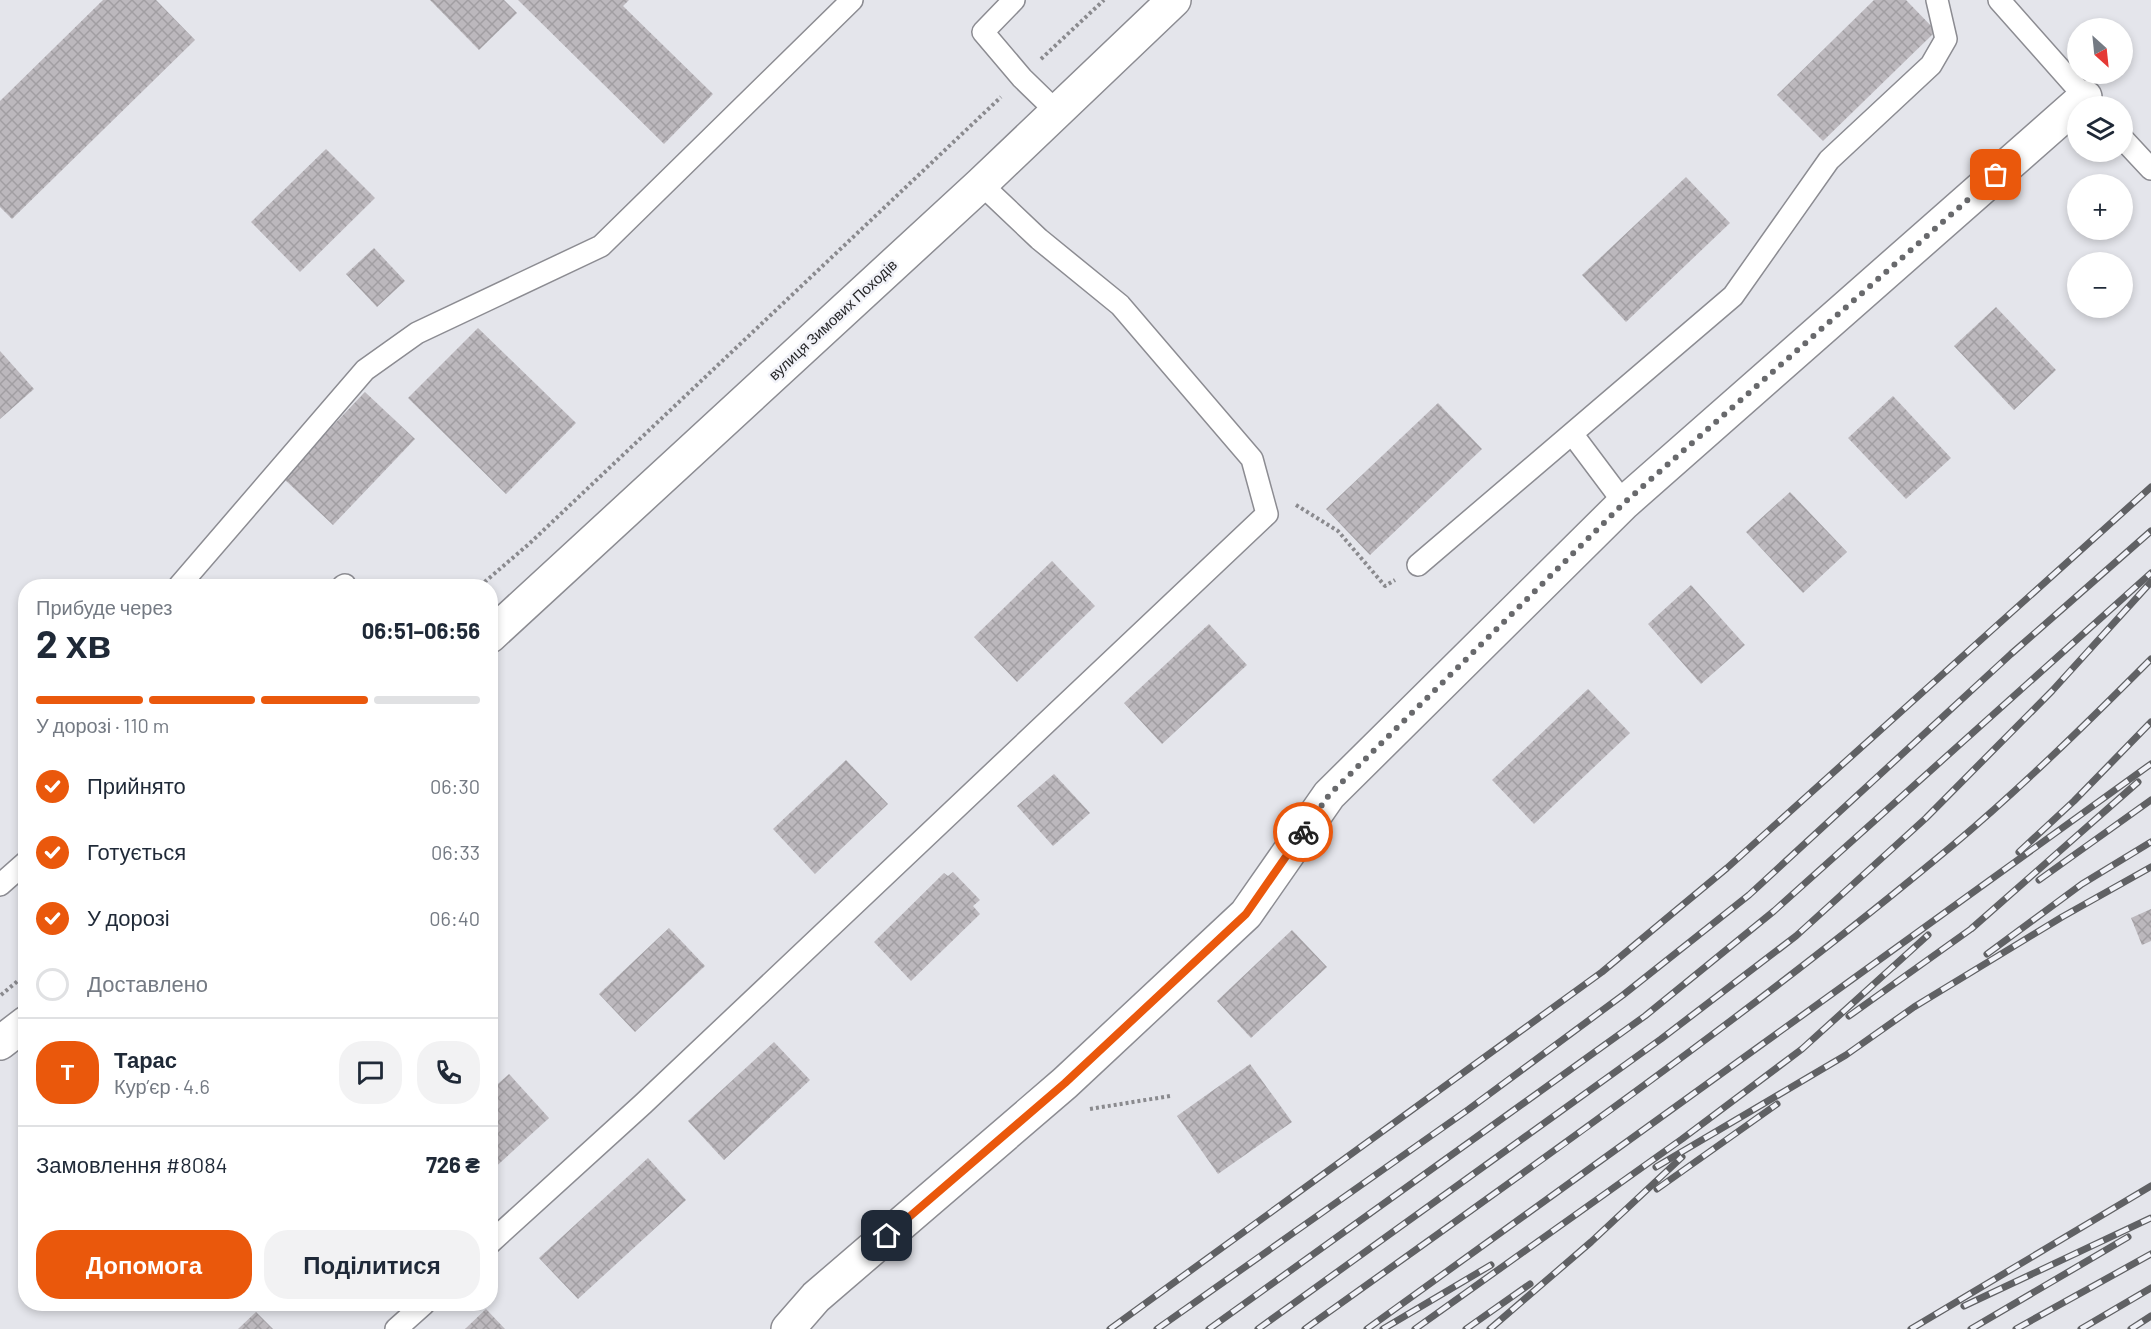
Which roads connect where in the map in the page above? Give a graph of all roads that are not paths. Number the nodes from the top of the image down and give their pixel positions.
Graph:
1 (852, 0) edge
2 (1014, 0) edge
3 (1173, 0) edge
4 (1936, 0) edge
5 (1999, 0) edge
6 (2084, 96) edge
7 (1057, 112) junction
8 (2067, 121) edge
9 (2133, 150) edge
10 (2151, 169) edge
11 (981, 184) junction
12 (1573, 435) junction
13 (1624, 503) junction
14 (1418, 565) road end
15 (185, 579) edge
16 (498, 629) edge
17 (18, 869) edge
18 (0, 885) edge
19 (18, 1029) edge
20 (0, 1043) edge
21 (498, 1236) edge
22 (416, 1311) edge
23 (396, 1329) edge
24 (788, 1329) edge

1 - 15 lane
2 - 7 lane
3 - 7 street, вулиця Зимових Походів
4 - 12 lane
5 - 6 lane
7 - 11 street, вулиця Зимових Походів
8 - 13 street
9 - 10 lane
11 - 16 street, вулиця Зимових Походів
11 - 21 lane
12 - 13 lane
12 - 14 lane
13 - 24 street
17 - 18 lane
19 - 20 street
22 - 23 lane

